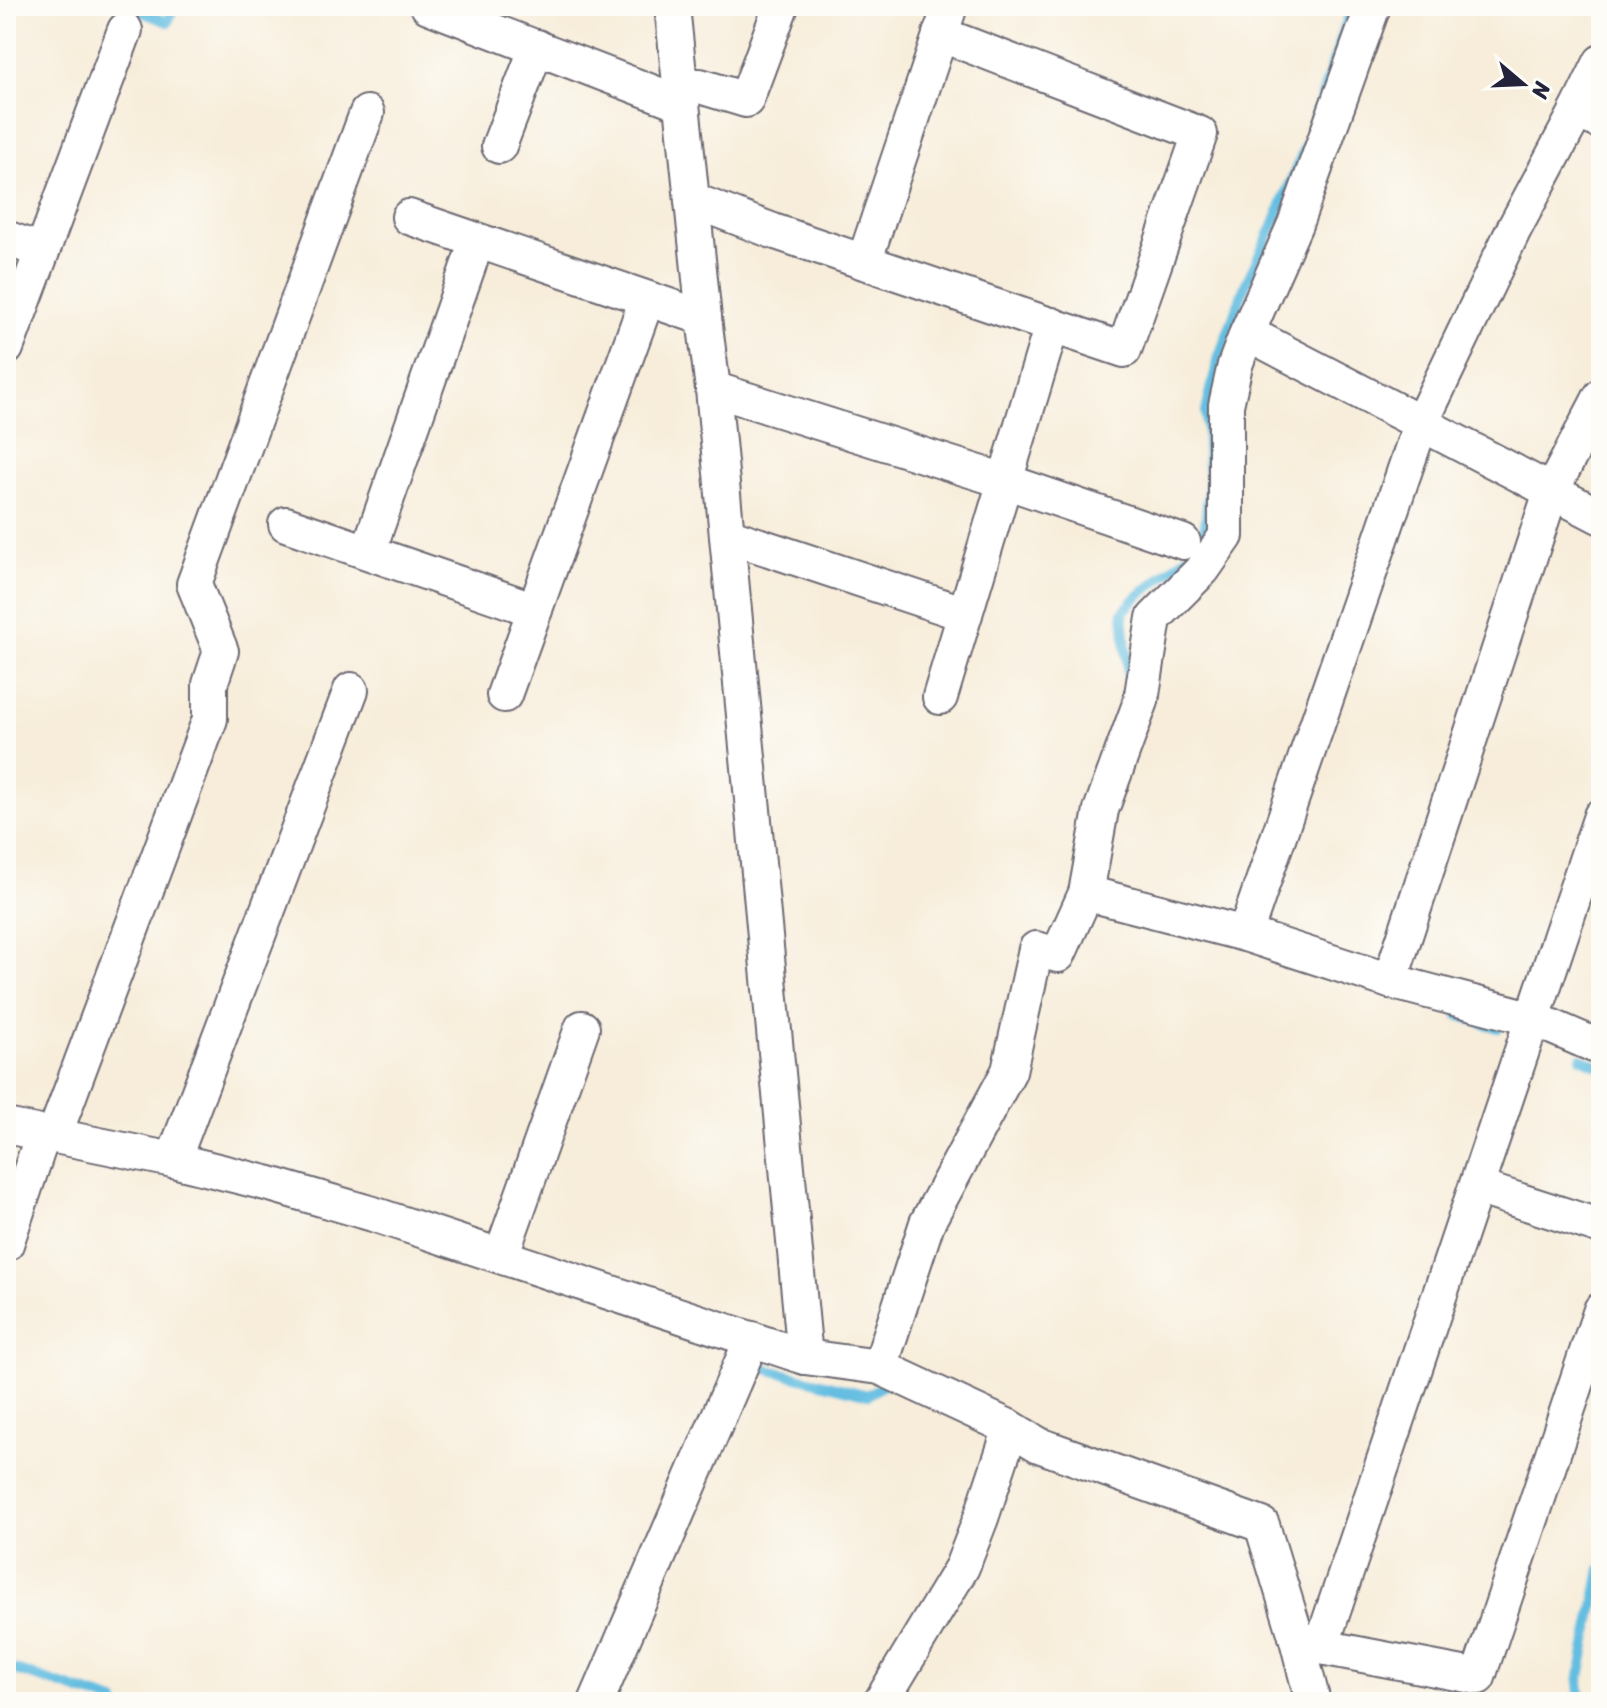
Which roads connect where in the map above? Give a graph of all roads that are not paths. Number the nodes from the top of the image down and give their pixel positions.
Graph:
1 (428, 6) edge
2 (672, 6) edge
3 (781, 6) edge
4 (1373, 6) edge
5 (945, 20) edge
6 (125, 30) dead end
7 (537, 47) junction
8 (1601, 62) edge
9 (680, 95) junction
10 (367, 113) dead end
11 (1589, 117) edge
12 (499, 146) dead end
13 (692, 200) junction
14 (409, 217) dead end
15 (6, 238) edge
16 (477, 241) junction
17 (42, 251) junction
18 (864, 262) junction
19 (647, 299) junction
20 (704, 318) junction
21 (1052, 325) junction
22 (1247, 333) junction
23 (6, 348) edge
24 (713, 389) junction
25 (1601, 396) edge
26 (1421, 423) junction
27 (1005, 481) junction
28 (1551, 492) junction
29 (1601, 517) edge
30 (286, 524) dead end
31 (727, 535) junction
32 (1183, 542) dead end
33 (368, 552) junction
34 (535, 610) junction
35 (965, 614) junction
36 (351, 690) dead end
37 (504, 695) dead end
38 (940, 697) dead end
39 (1601, 816) edge
40 (1082, 902) junction
41 (1245, 934) junction
42 (1390, 981) junction
43 (1534, 1019) junction
44 (582, 1028) dead end
45 (1601, 1048) edge
46 (6, 1126) edge
47 (48, 1135) junction
48 (173, 1160) junction
49 (1477, 1187) junction
50 (1601, 1227) edge
51 (6, 1244) edge
52 (501, 1256) junction
53 (1601, 1310) edge
54 (752, 1339) junction
55 (805, 1357) junction
56 (887, 1370) junction
57 (1011, 1428) junction
58 (1309, 1642) junction
59 (596, 1702) edge
60 (881, 1702) edge
61 (1313, 1702) edge

1 - 7 street
2 - 9 street
3 - 9 street
4 - 22 street
5 - 18 street
5 - 21 street
6 - 17 street
7 - 9 street
7 - 12 street
8 - 11 street
9 - 13 street
10 - 47 street
11 - 26 street
13 - 18 street
13 - 20 street
14 - 16 street
15 - 17 street
16 - 19 street
16 - 33 street
17 - 23 street
18 - 21 street
19 - 20 street
19 - 34 street
20 - 24 street
21 - 27 street
22 - 26 street
22 - 40 street
24 - 27 street
24 - 31 street
25 - 28 street
26 - 28 street
26 - 41 street
27 - 32 street
27 - 35 street
28 - 29 street
28 - 42 street
30 - 33 street
31 - 35 street
31 - 55 street
33 - 34 street
34 - 37 street
35 - 38 street
36 - 48 street
39 - 43 street
40 - 41 street
40 - 56 street
41 - 42 street
42 - 43 street
43 - 45 street
43 - 49 street
44 - 52 street
46 - 47 street
47 - 48 street
47 - 51 street
48 - 52 street
49 - 50 street
49 - 58 street
52 - 54 street
53 - 58 street
54 - 55 street
54 - 59 street
55 - 56 street
56 - 57 street
57 - 58 street
57 - 60 street
58 - 61 street

